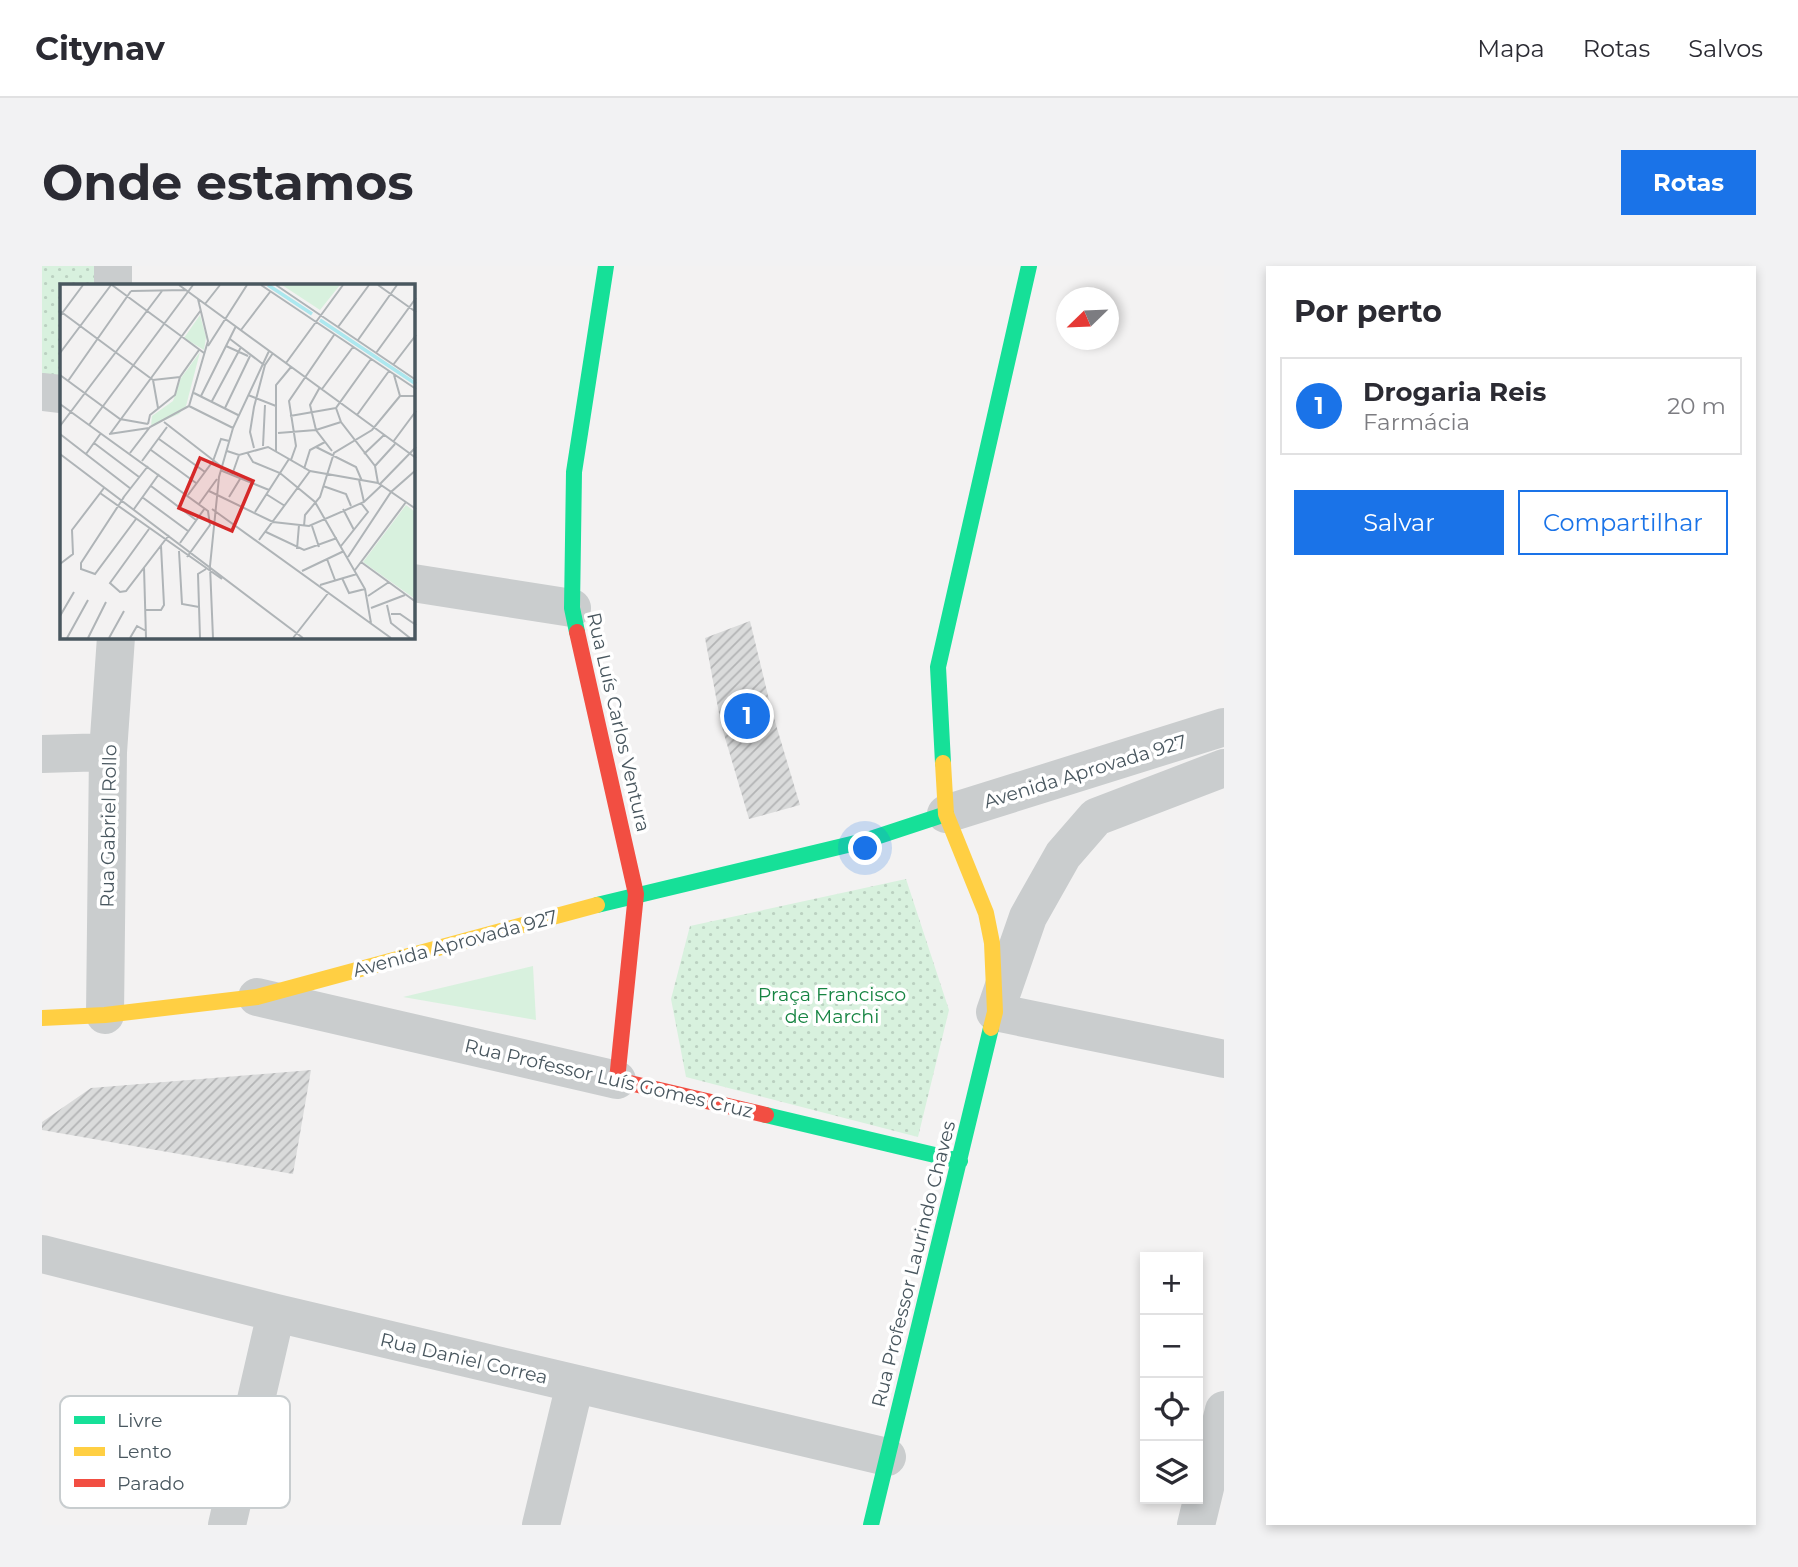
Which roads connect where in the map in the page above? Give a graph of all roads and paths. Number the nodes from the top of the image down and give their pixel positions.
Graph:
1 (113, 266) edge
2 (606, 266) edge
3 (1029, 266) edge
4 (113, 284) edge
5 (42, 392) edge
6 (60, 394) edge
7 (415, 583) edge
8 (572, 608) junction
9 (116, 639) edge
10 (1224, 727) edge
11 (108, 752) junction
12 (42, 754) edge
13 (1224, 768) edge
14 (946, 814) junction
15 (636, 894) junction
16 (257, 997) junction
17 (995, 1012) junction
18 (105, 1015) junction
19 (42, 1018) edge
20 (1224, 1059) edge
21 (617, 1080) junction
22 (960, 1161) junction
23 (42, 1254) edge
24 (276, 1313) junction
25 (575, 1384) junction
26 (257, 1396) edge
27 (1224, 1410) edge
28 (887, 1457) junction
29 (541, 1525) edge
30 (871, 1525) edge
31 (1196, 1525) edge

1 - 4 street
2 - 8 street, Rua Luís Carlos Ventura
3 - 14 street
5 - 6 street
7 - 8 street
8 - 15 street, Rua Luís Carlos Ventura
9 - 11 street, Rua Gabriel Rollo
10 - 14 street, Avenida Aprovada 927
11 - 12 street
11 - 18 street, Rua Gabriel Rollo
13 - 17 street
14 - 15 street, Avenida Aprovada 927
14 - 17 street
15 - 16 street, Avenida Aprovada 927
15 - 21 street
16 - 18 street, Avenida Aprovada 927
16 - 21 street, Rua Professor Luís Gomes Cruz
17 - 20 street
17 - 22 street, Rua Professor Laurindo Chaves
18 - 19 street, Avenida Aprovada 927
21 - 22 street, Rua Professor Luís Gomes Cruz
22 - 28 street, Rua Professor Laurindo Chaves
23 - 24 street, Rua Daniel Correa
24 - 25 street, Rua Daniel Correa
24 - 26 street
25 - 28 street, Rua Daniel Correa
25 - 29 street
27 - 31 street
28 - 30 street, Rua Professor Laurindo Chaves

